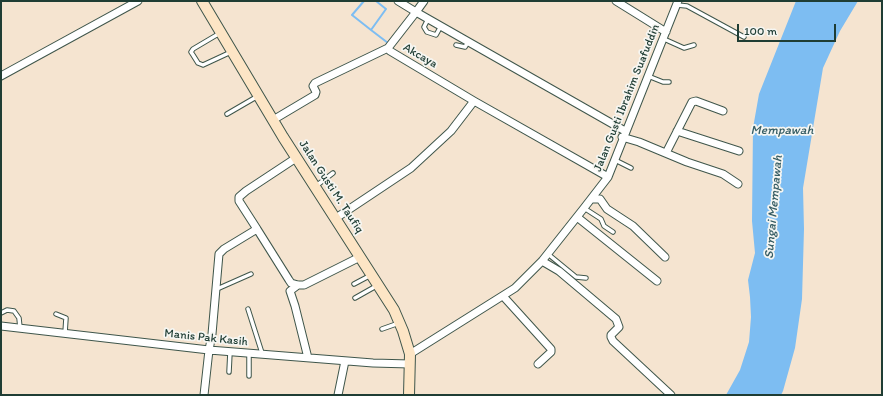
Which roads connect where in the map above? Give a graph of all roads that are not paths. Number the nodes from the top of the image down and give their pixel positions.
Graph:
1 (138, 1) edge
2 (202, 1) edge
3 (398, 1) edge
4 (424, 1) edge
5 (616, 1) edge
6 (678, 3) edge
7 (416, 12) junction
8 (428, 19) junction
9 (441, 26) junction
10 (221, 32) junction
11 (665, 35) junction
12 (744, 37) dead end
13 (468, 42) junction
14 (694, 45) dead end
15 (456, 46) dead end
16 (388, 48) junction
17 (232, 52) junction
18 (1, 76) edge
19 (648, 76) junction
20 (670, 82) dead end
21 (259, 96) junction
22 (474, 101) junction
23 (723, 111) dead end
24 (227, 114) dead end
25 (273, 120) junction
26 (677, 131) junction
27 (624, 134) junction
28 (652, 144) dead end
29 (739, 151) dead end
30 (666, 153) junction
31 (296, 158) junction
32 (614, 160) junction
33 (631, 168) dead end
34 (333, 173) dead end
35 (608, 177) junction
36 (738, 184) dead end
37 (315, 187) junction
38 (591, 199) junction
39 (584, 208) junction
40 (577, 217) junction
41 (336, 218) junction
42 (257, 229) junction
43 (613, 232) dead end
44 (548, 254) junction
45 (360, 257) junction
46 (664, 257) dead end
47 (542, 261) junction
48 (251, 274) dead end
49 (372, 274) junction
50 (586, 278) dead end
51 (657, 281) dead end
52 (354, 284) dead end
53 (298, 285) junction
54 (379, 285) junction
55 (216, 289) junction
56 (503, 296) junction
57 (355, 298) dead end
58 (248, 308) dead end
59 (1, 313) edge
60 (56, 314) dead end
61 (400, 323) junction
62 (1, 326) edge
63 (20, 328) junction
64 (382, 329) dead end
65 (65, 333) junction
66 (209, 350) junction
67 (230, 352) junction
68 (249, 353) junction
69 (262, 354) junction
70 (410, 354) junction
71 (308, 358) junction
72 (345, 361) junction
73 (410, 364) junction
74 (538, 364) dead end
75 (229, 372) dead end
76 (249, 376) dead end
77 (204, 395) edge
78 (338, 395) edge
79 (409, 395) edge
80 (671, 395) edge

1 - 18 street
2 - 10 main road, Jalan Gusti M. Taufiq
3 - 7 street
4 - 7 street, Akcaya
5 - 11 street
6 - 11 street, Jalan Gusti Ibrahim Suafuddin
6 - 12 lane
7 - 8 street
7 - 16 street, Akcaya
8 - 9 street
8 - 9 lane
9 - 13 street
10 - 17 main road, Jalan Gusti M. Taufiq
10 - 17 lane
11 - 14 lane
11 - 19 street, Jalan Gusti Ibrahim Suafuddin
13 - 15 lane
13 - 27 street
16 - 22 street, Akcaya
16 - 25 street
17 - 21 main road, Jalan Gusti M. Taufiq
19 - 20 lane
19 - 27 street, Jalan Gusti Ibrahim Suafuddin
21 - 24 lane
21 - 25 main road, Jalan Gusti M. Taufiq
22 - 35 street, Akcaya
22 - 41 street
23 - 26 street
25 - 31 main road, Jalan Gusti M. Taufiq
26 - 29 street
26 - 30 street
27 - 28 lane
27 - 30 street
27 - 32 street, Jalan Gusti Ibrahim Suafuddin
30 - 36 street
31 - 37 main road, Jalan Gusti M. Taufiq
31 - 42 street
32 - 33 lane
32 - 35 street, Jalan Gusti Ibrahim Suafuddin
34 - 37 lane
35 - 38 street, Jalan Gusti Ibrahim Suafuddin
37 - 41 main road, Jalan Gusti M. Taufiq
38 - 39 street, Jalan Gusti Ibrahim Suafuddin
38 - 46 street
39 - 40 street, Jalan Gusti Ibrahim Suafuddin
39 - 43 lane
40 - 44 street, Jalan Gusti Ibrahim Suafuddin
40 - 51 street
41 - 45 main road, Jalan Gusti M. Taufiq
42 - 53 street
42 - 55 street
44 - 47 street, Jalan Gusti Ibrahim Suafuddin
44 - 50 lane
45 - 49 main road, Jalan Gusti M. Taufiq
45 - 53 street
47 - 56 street, Jalan Gusti Ibrahim Suafuddin
47 - 80 street
48 - 55 lane
49 - 52 lane
49 - 54 main road, Jalan Gusti M. Taufiq
53 - 71 street
54 - 57 lane
54 - 61 main road, Jalan Gusti M. Taufiq
55 - 66 street
56 - 70 street, Jalan Gusti Ibrahim Suafuddin
56 - 74 street
58 - 69 lane
59 - 63 lane
60 - 65 lane
61 - 64 lane
61 - 70 main road, Jalan Gusti M. Taufiq
62 - 63 street, Manis Pak Kasih
63 - 65 street, Manis Pak Kasih
65 - 66 street, Manis Pak Kasih
66 - 67 street, Manis Pak Kasih
66 - 77 street
67 - 68 street, Manis Pak Kasih
67 - 75 lane
68 - 69 street, Manis Pak Kasih
68 - 76 lane
69 - 71 street, Manis Pak Kasih
70 - 73 main road, Jalan Gusti M. Taufiq
71 - 72 street, Manis Pak Kasih
72 - 73 street, Manis Pak Kasih
72 - 78 street
73 - 79 main road, Jalan Gusti M. Taufiq

